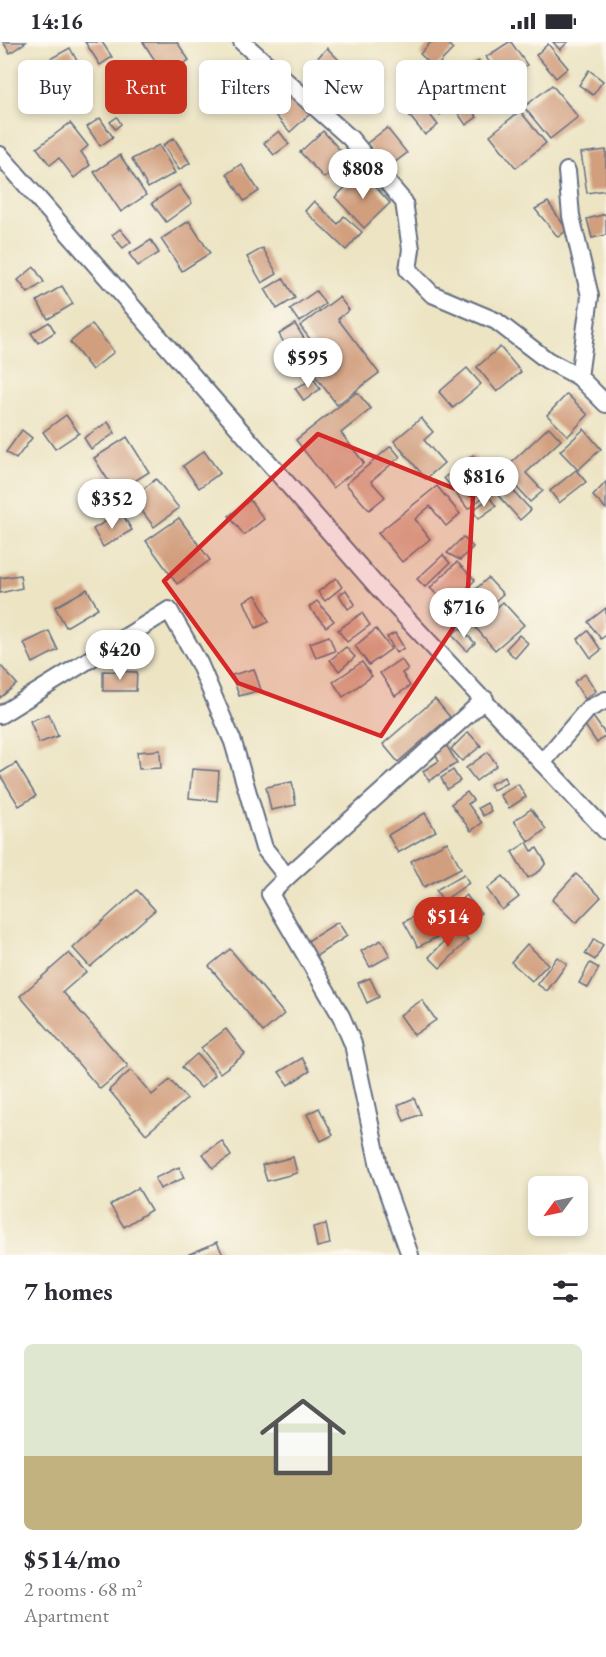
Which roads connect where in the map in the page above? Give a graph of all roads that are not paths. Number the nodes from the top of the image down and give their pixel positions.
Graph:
1 (242, 42) edge
2 (0, 155) edge
3 (567, 171) dead end
4 (579, 377) junction
5 (606, 404) edge
6 (485, 699) junction
7 (606, 700) edge
8 (0, 716) edge
9 (542, 763) junction
10 (606, 831) edge
11 (286, 877) junction
12 (410, 1255) edge

1 - 4 street
2 - 6 street
3 - 4 street
4 - 5 street
6 - 9 street
6 - 11 street
7 - 9 street
8 - 11 street
9 - 10 street
11 - 12 street

